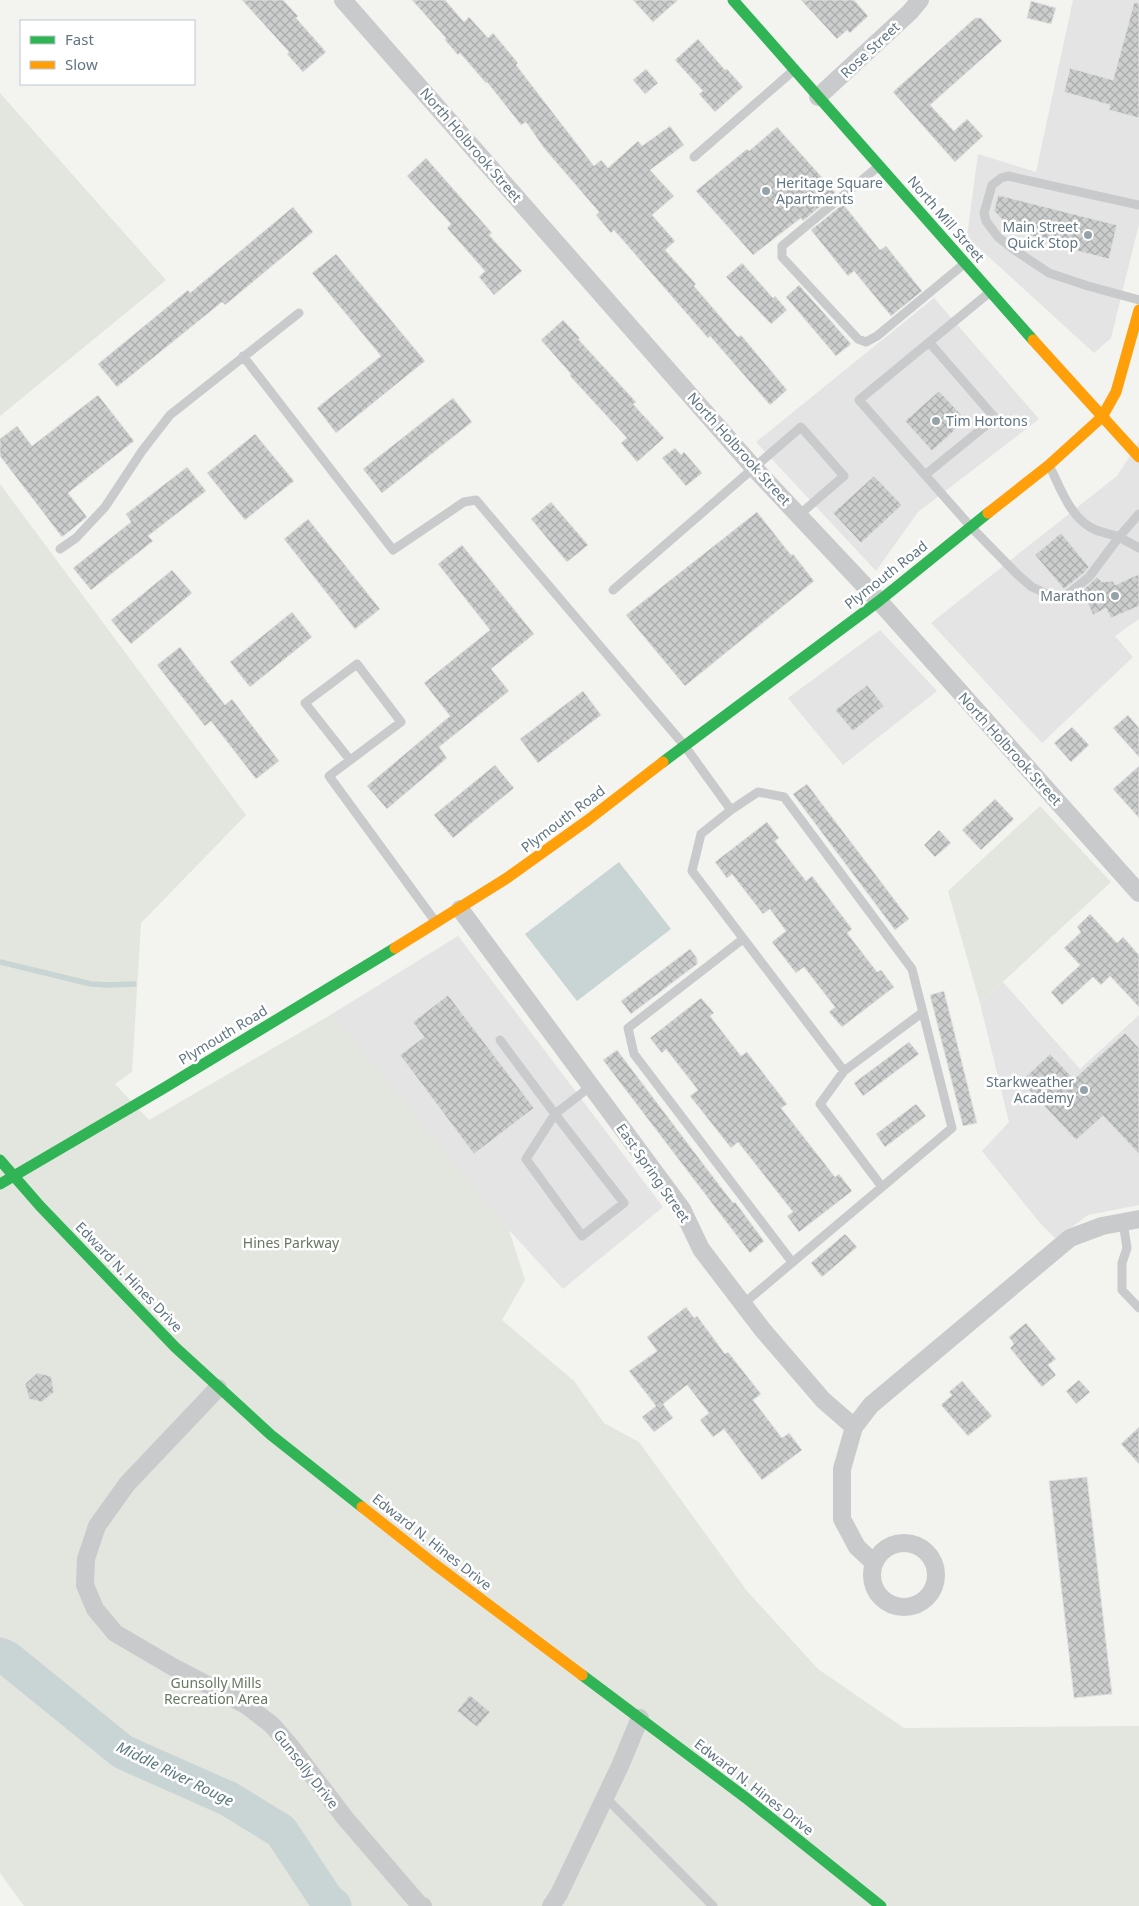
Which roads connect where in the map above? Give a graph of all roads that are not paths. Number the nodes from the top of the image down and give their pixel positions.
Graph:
1 (343, 0) edge
2 (733, 0) edge
3 (920, 0) edge
4 (794, 70) junction
5 (818, 97) junction
6 (694, 156) dead end
7 (879, 165) junction
8 (1139, 205) edge
9 (965, 263) junction
10 (990, 292) junction
11 (1139, 300) edge
12 (1139, 310) edge
13 (299, 312) dead end
14 (1136, 329) edge
15 (929, 342) junction
16 (243, 356) junction
17 (1102, 417) junction
18 (1139, 457) edge
19 (1049, 465) junction
20 (754, 468) junction
21 (925, 475) junction
22 (1139, 514) edge
23 (799, 515) junction
24 (971, 527) junction
25 (1119, 536) junction
26 (1139, 548) edge
27 (60, 549) dead end
28 (613, 590) dead end
29 (879, 600) junction
30 (684, 745) junction
31 (350, 760) junction
32 (731, 810) junction
33 (1137, 887) edge
34 (460, 909) junction
35 (437, 923) junction
36 (743, 939) junction
37 (923, 1012) junction
38 (500, 1040) dead end
39 (844, 1072) junction
40 (591, 1086) junction
41 (555, 1114) junction
42 (0, 1160) edge
43 (0, 1184) edge
44 (882, 1187) junction
45 (1131, 1220) edge
46 (792, 1262) junction
47 (743, 1304) junction
48 (1139, 1308) edge
49 (218, 1388) junction
50 (854, 1428) junction
51 (874, 1563) dead end
52 (640, 1718) junction
53 (605, 1797) junction
54 (423, 1906) edge
55 (551, 1906) edge
56 (713, 1906) edge
57 (881, 1906) edge

1 - 20 street, North Holbrook Street
2 - 4 street, North Mill Street
3 - 5 street, Rose Street
4 - 5 street, North Mill Street
4 - 6 lane
5 - 7 street, North Mill Street
7 - 9 street, North Mill Street
7 - 9 lane
8 - 11 lane
9 - 10 street, North Mill Street
10 - 15 lane
10 - 17 street, North Mill Street
12 - 14 street, Plymouth Road
13 - 16 lane
14 - 17 street, Plymouth Road
15 - 21 lane
15 - 21 lane
16 - 27 lane
16 - 30 lane
17 - 18 street, North Mill Street
17 - 19 street, Plymouth Road
19 - 24 street, Plymouth Road
19 - 25 lane
20 - 23 street, North Holbrook Street
20 - 23 lane
20 - 28 lane
21 - 24 lane
22 - 25 lane
23 - 29 street, North Holbrook Street
24 - 25 lane
24 - 29 street, Plymouth Road
25 - 26 lane
29 - 30 street, Plymouth Road
29 - 33 street, North Holbrook Street
30 - 32 lane
30 - 34 street, Plymouth Road
31 - 31 lane
31 - 35 lane
32 - 36 lane
32 - 37 lane
34 - 35 street, Plymouth Road
34 - 40 street, East Spring Street
35 - 43 street, Plymouth Road
36 - 39 lane
36 - 46 lane
37 - 39 lane
37 - 44 lane
38 - 41 lane
39 - 44 lane
40 - 41 lane
40 - 47 street, East Spring Street
41 - 41 lane
42 - 49 street, Edward N. Hines Drive
44 - 46 lane
45 - 48 lane
45 - 50 street
46 - 47 lane
47 - 50 street, East Spring Street
49 - 52 street, Edward N. Hines Drive
49 - 54 street, Gunsolly Drive
50 - 51 street
52 - 53 street
52 - 57 street, Edward N. Hines Drive
53 - 55 street
53 - 56 lane

